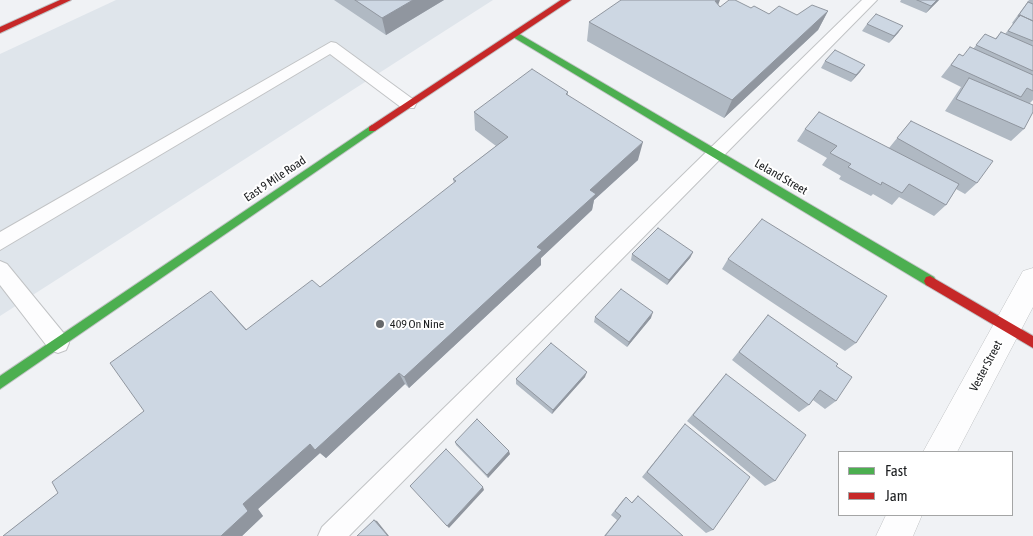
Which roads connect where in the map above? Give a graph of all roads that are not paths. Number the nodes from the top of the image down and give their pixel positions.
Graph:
1 (66, 0) edge
2 (568, 0) edge
3 (870, 0) edge
4 (0, 30) edge
5 (516, 35) junction
6 (408, 104) junction
7 (714, 154) junction
8 (0, 242) edge
9 (0, 270) edge
10 (1033, 280) edge
11 (1007, 326) junction
12 (1033, 342) edge
13 (58, 343) junction
14 (0, 383) edge
15 (940, 451) edge
16 (904, 516) edge
17 (331, 536) edge
18 (894, 536) edge

1 - 4 main road
2 - 5 main road, East 9 Mile Road
3 - 7 lane
5 - 6 main road, East 9 Mile Road
5 - 7 main road, Leland Street
6 - 8 lane
6 - 13 main road, East 9 Mile Road
7 - 11 main road, Leland Street
7 - 17 lane
9 - 13 lane
10 - 11 street, Vester Street
11 - 12 main road, Leland Street
11 - 15 street, Vester Street
13 - 14 main road, East 9 Mile Road
16 - 18 street

